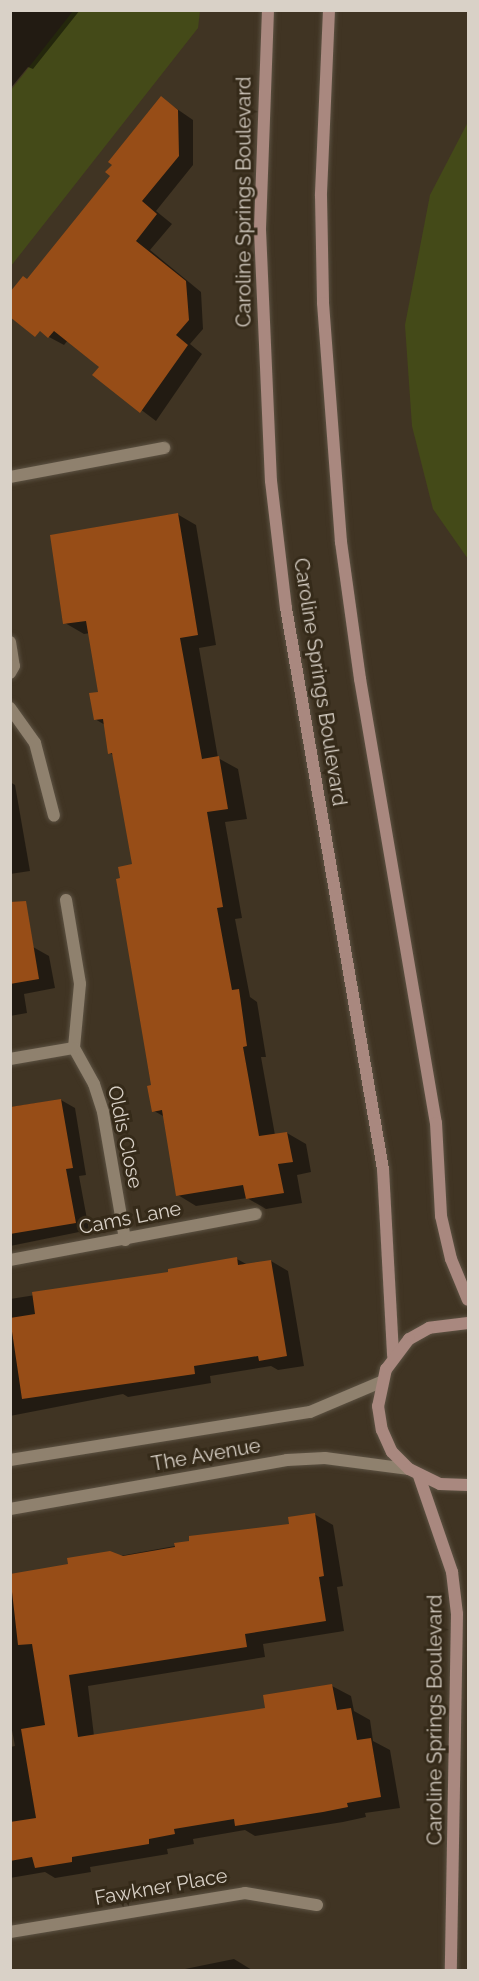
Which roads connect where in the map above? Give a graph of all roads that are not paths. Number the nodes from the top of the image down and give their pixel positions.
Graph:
1 (268, 10) edge
2 (329, 10) edge
3 (164, 448) dead end
4 (10, 477) edge
5 (10, 642) edge
6 (10, 673) edge
7 (10, 708) edge
8 (54, 816) dead end
9 (66, 900) dead end
10 (74, 1048) junction
11 (10, 1059) edge
12 (255, 1214) dead end
13 (125, 1240) junction
14 (10, 1260) edge
15 (468, 1300) edge
16 (468, 1323) edge
17 (393, 1356) junction
18 (381, 1382) junction
19 (10, 1460) edge
20 (414, 1472) junction
21 (468, 1485) edge
22 (10, 1509) edge
23 (317, 1905) dead end
24 (10, 1932) edge
25 (451, 1971) edge

1 - 17 main road, Caroline Springs Boulevard
2 - 15 main road, Caroline Springs Boulevard
3 - 4 street
5 - 6 street
7 - 8 street
9 - 10 street
10 - 11 street
10 - 13 street, Oldis Close
12 - 13 street, Cams Lane
13 - 14 street, Cams Lane
16 - 17 main road
17 - 18 main road
18 - 19 street, The Avenue
18 - 20 main road
20 - 21 main road
20 - 22 street, The Avenue
20 - 25 main road, Caroline Springs Boulevard
23 - 24 street, Fawkner Place

